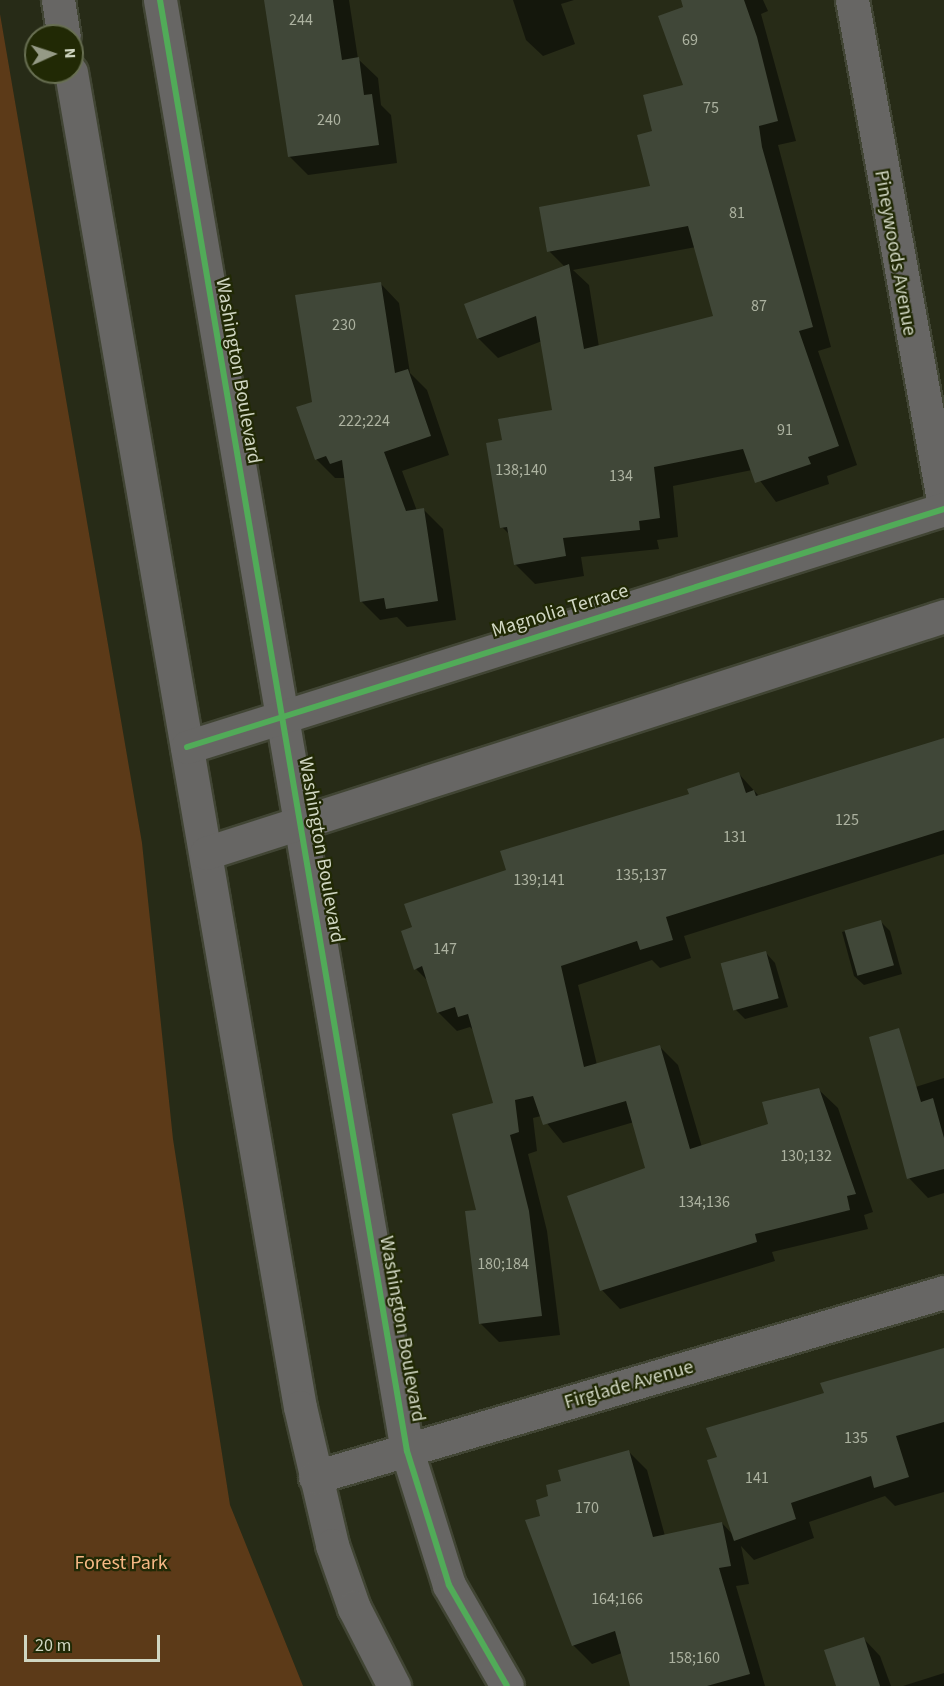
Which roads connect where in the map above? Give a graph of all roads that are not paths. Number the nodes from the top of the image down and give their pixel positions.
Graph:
1 (58, 0) edge
2 (160, 0) edge
3 (852, 0) edge
4 (62, 24) edge
5 (72, 84) edge
6 (944, 507) edge
7 (944, 616) edge
8 (281, 716) junction
9 (187, 747) junction
10 (300, 821) junction
11 (206, 853) junction
12 (944, 1292) edge
13 (407, 1450) junction
14 (315, 1477) junction
15 (394, 1686) edge
16 (507, 1686) edge

1 - 4 street
2 - 8 street, Washington Boulevard
3 - 6 street, Pineywoods Avenue
5 - 9 street
6 - 8 street, Magnolia Terrace
7 - 10 street
8 - 9 street, Magnolia Terrace
8 - 10 street, Washington Boulevard
9 - 11 street
10 - 11 street
10 - 13 street, Washington Boulevard
11 - 14 street
12 - 13 street, Firglade Avenue
13 - 14 street, Firglade Avenue
13 - 16 street, Washington Boulevard
14 - 15 street

